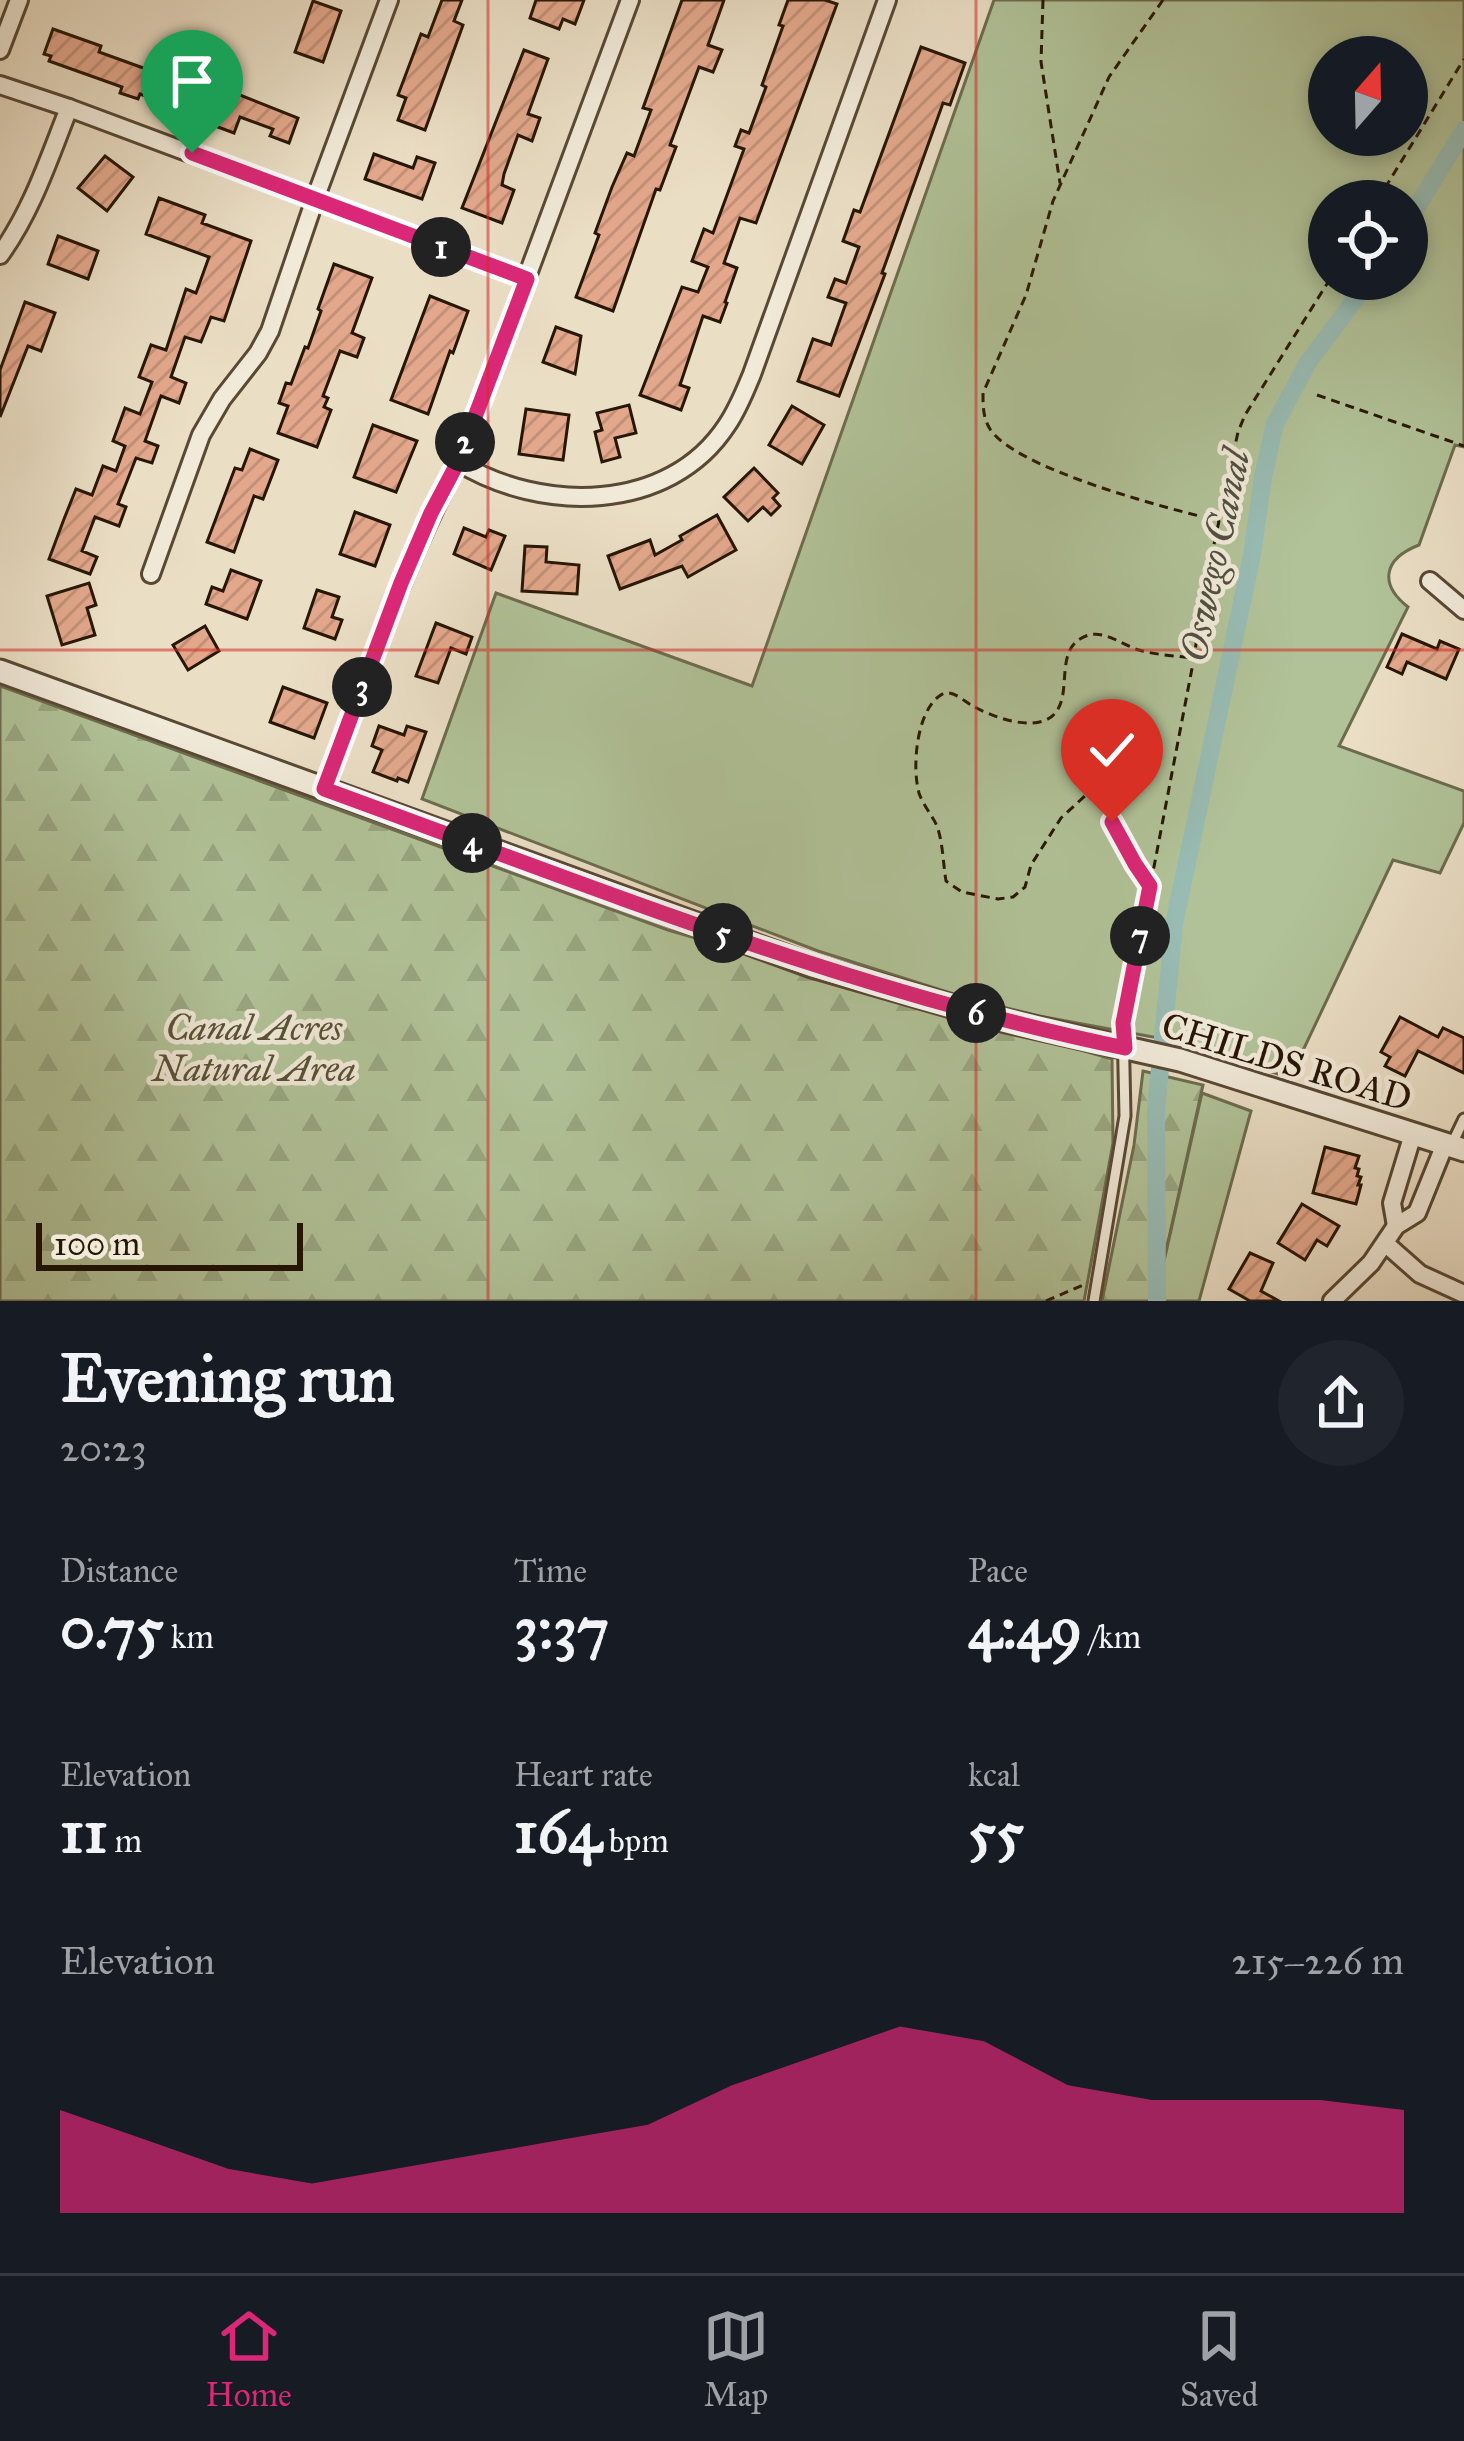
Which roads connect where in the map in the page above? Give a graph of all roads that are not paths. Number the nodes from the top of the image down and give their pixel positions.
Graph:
1 (19, 0) edge
2 (388, 0) edge
3 (630, 0) edge
4 (887, 0) edge
5 (0, 50) edge
6 (0, 85) edge
7 (69, 108) junction
8 (315, 199) junction
9 (0, 255) edge
10 (527, 279) junction
11 (458, 462) junction
12 (152, 574) dead end
13 (1430, 581) dead end
14 (1464, 610) edge
15 (0, 671) edge
16 (324, 789) junction
17 (1145, 911) road end
18 (1134, 1049) junction
19 (1464, 1119) edge
20 (1413, 1134) junction
21 (1453, 1147) edge
22 (1396, 1226) junction
23 (1386, 1244) junction
24 (1464, 1294) edge
25 (1094, 1301) edge
26 (1332, 1301) edge

1 - 5 street
2 - 8 street
3 - 10 street
4 - 11 street
6 - 7 street
7 - 8 street
7 - 9 street
8 - 10 street
8 - 12 street
10 - 11 street
11 - 16 street
13 - 14 street
15 - 16 street, CHILDS ROAD
16 - 18 street, CHILDS ROAD
17 - 18 lane
18 - 20 street, CHILDS ROAD
18 - 25 lane
19 - 21 lane
20 - 21 street, CHILDS ROAD
20 - 22 street
21 - 22 street
22 - 23 street
23 - 24 street
23 - 26 street

